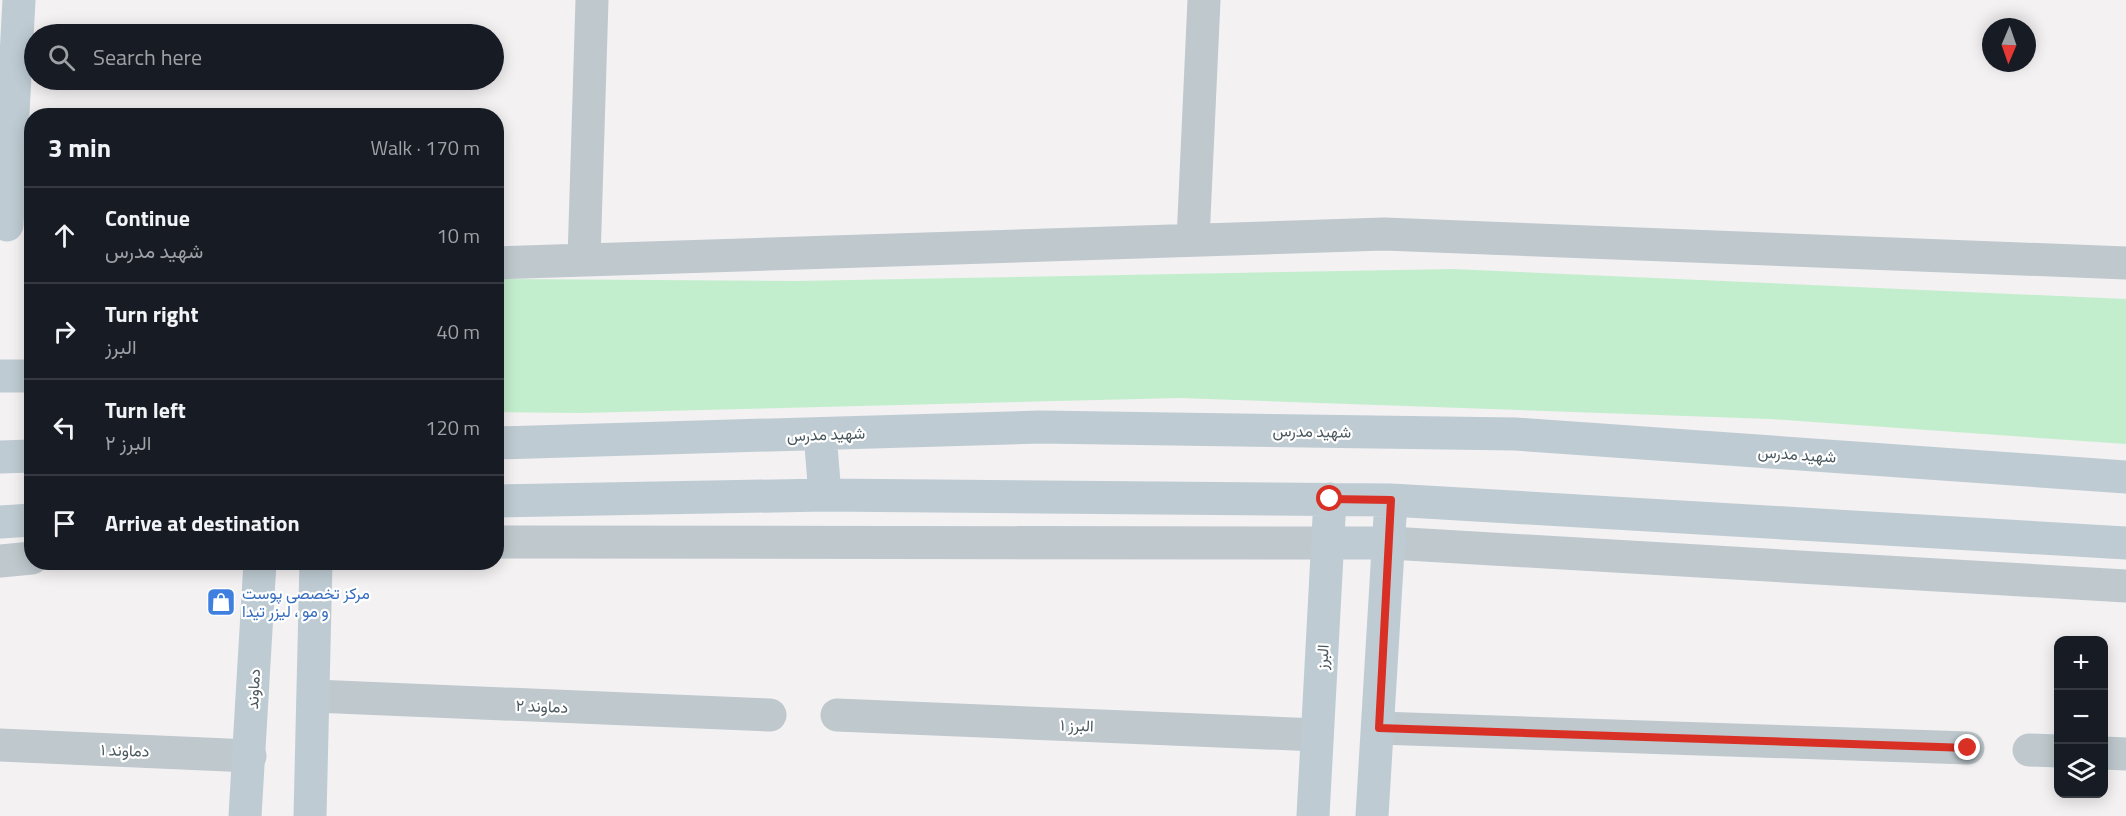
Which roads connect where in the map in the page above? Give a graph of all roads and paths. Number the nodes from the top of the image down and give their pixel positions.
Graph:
1 (19, 0) edge
2 (592, 0) edge
3 (1204, 0) edge
4 (13, 227) edge
5 (1193, 240) junction
6 (584, 260) junction
7 (504, 263) edge
8 (2126, 263) edge
9 (0, 376) edge
10 (24, 376) edge
11 (820, 434) junction
12 (504, 443) edge
13 (24, 456) edge
14 (0, 457) edge
15 (2126, 477) edge
16 (825, 495) junction
17 (1330, 499) junction
18 (1391, 500) junction
19 (504, 501) edge
20 (24, 520) edge
21 (0, 522) edge
22 (504, 542) edge
23 (1328, 543) junction
24 (1390, 543) junction
25 (2126, 543) edge
26 (24, 559) edge
27 (0, 561) edge
28 (260, 570) edge
29 (316, 570) edge
30 (2126, 586) edge
31 (314, 696) junction
32 (770, 715) dead end
33 (837, 715) dead end
34 (1379, 728) junction
35 (1317, 735) junction
36 (0, 745) edge
37 (1968, 748) dead end
38 (2108, 753) edge
39 (2126, 754) edge
40 (250, 756) junction
41 (245, 816) edge
42 (310, 816) edge
43 (1313, 816) edge
44 (1372, 816) edge

1 - 4 main road
2 - 6 street
3 - 5 street
5 - 6 street
5 - 8 street
6 - 7 street
9 - 10 main road
11 - 12 main road, شهید مدرس
11 - 15 main road, شهید مدرس
11 - 16 main road
13 - 14 main road
16 - 17 main road
16 - 19 main road
17 - 18 main road
17 - 23 main road, البرز
18 - 24 main road
18 - 25 main road
20 - 21 main road
22 - 23 street
23 - 24 main road
23 - 35 main road, البرز
24 - 30 street
24 - 34 main road
26 - 27 street
28 - 40 main road, دماوند
29 - 31 main road
31 - 32 street, دماوند ۲
31 - 42 main road
33 - 35 street, البرز ۱
34 - 37 street
34 - 44 main road
35 - 43 main road, البرز
36 - 40 street, دماوند ۱
38 - 39 street
40 - 41 main road, دماوند

